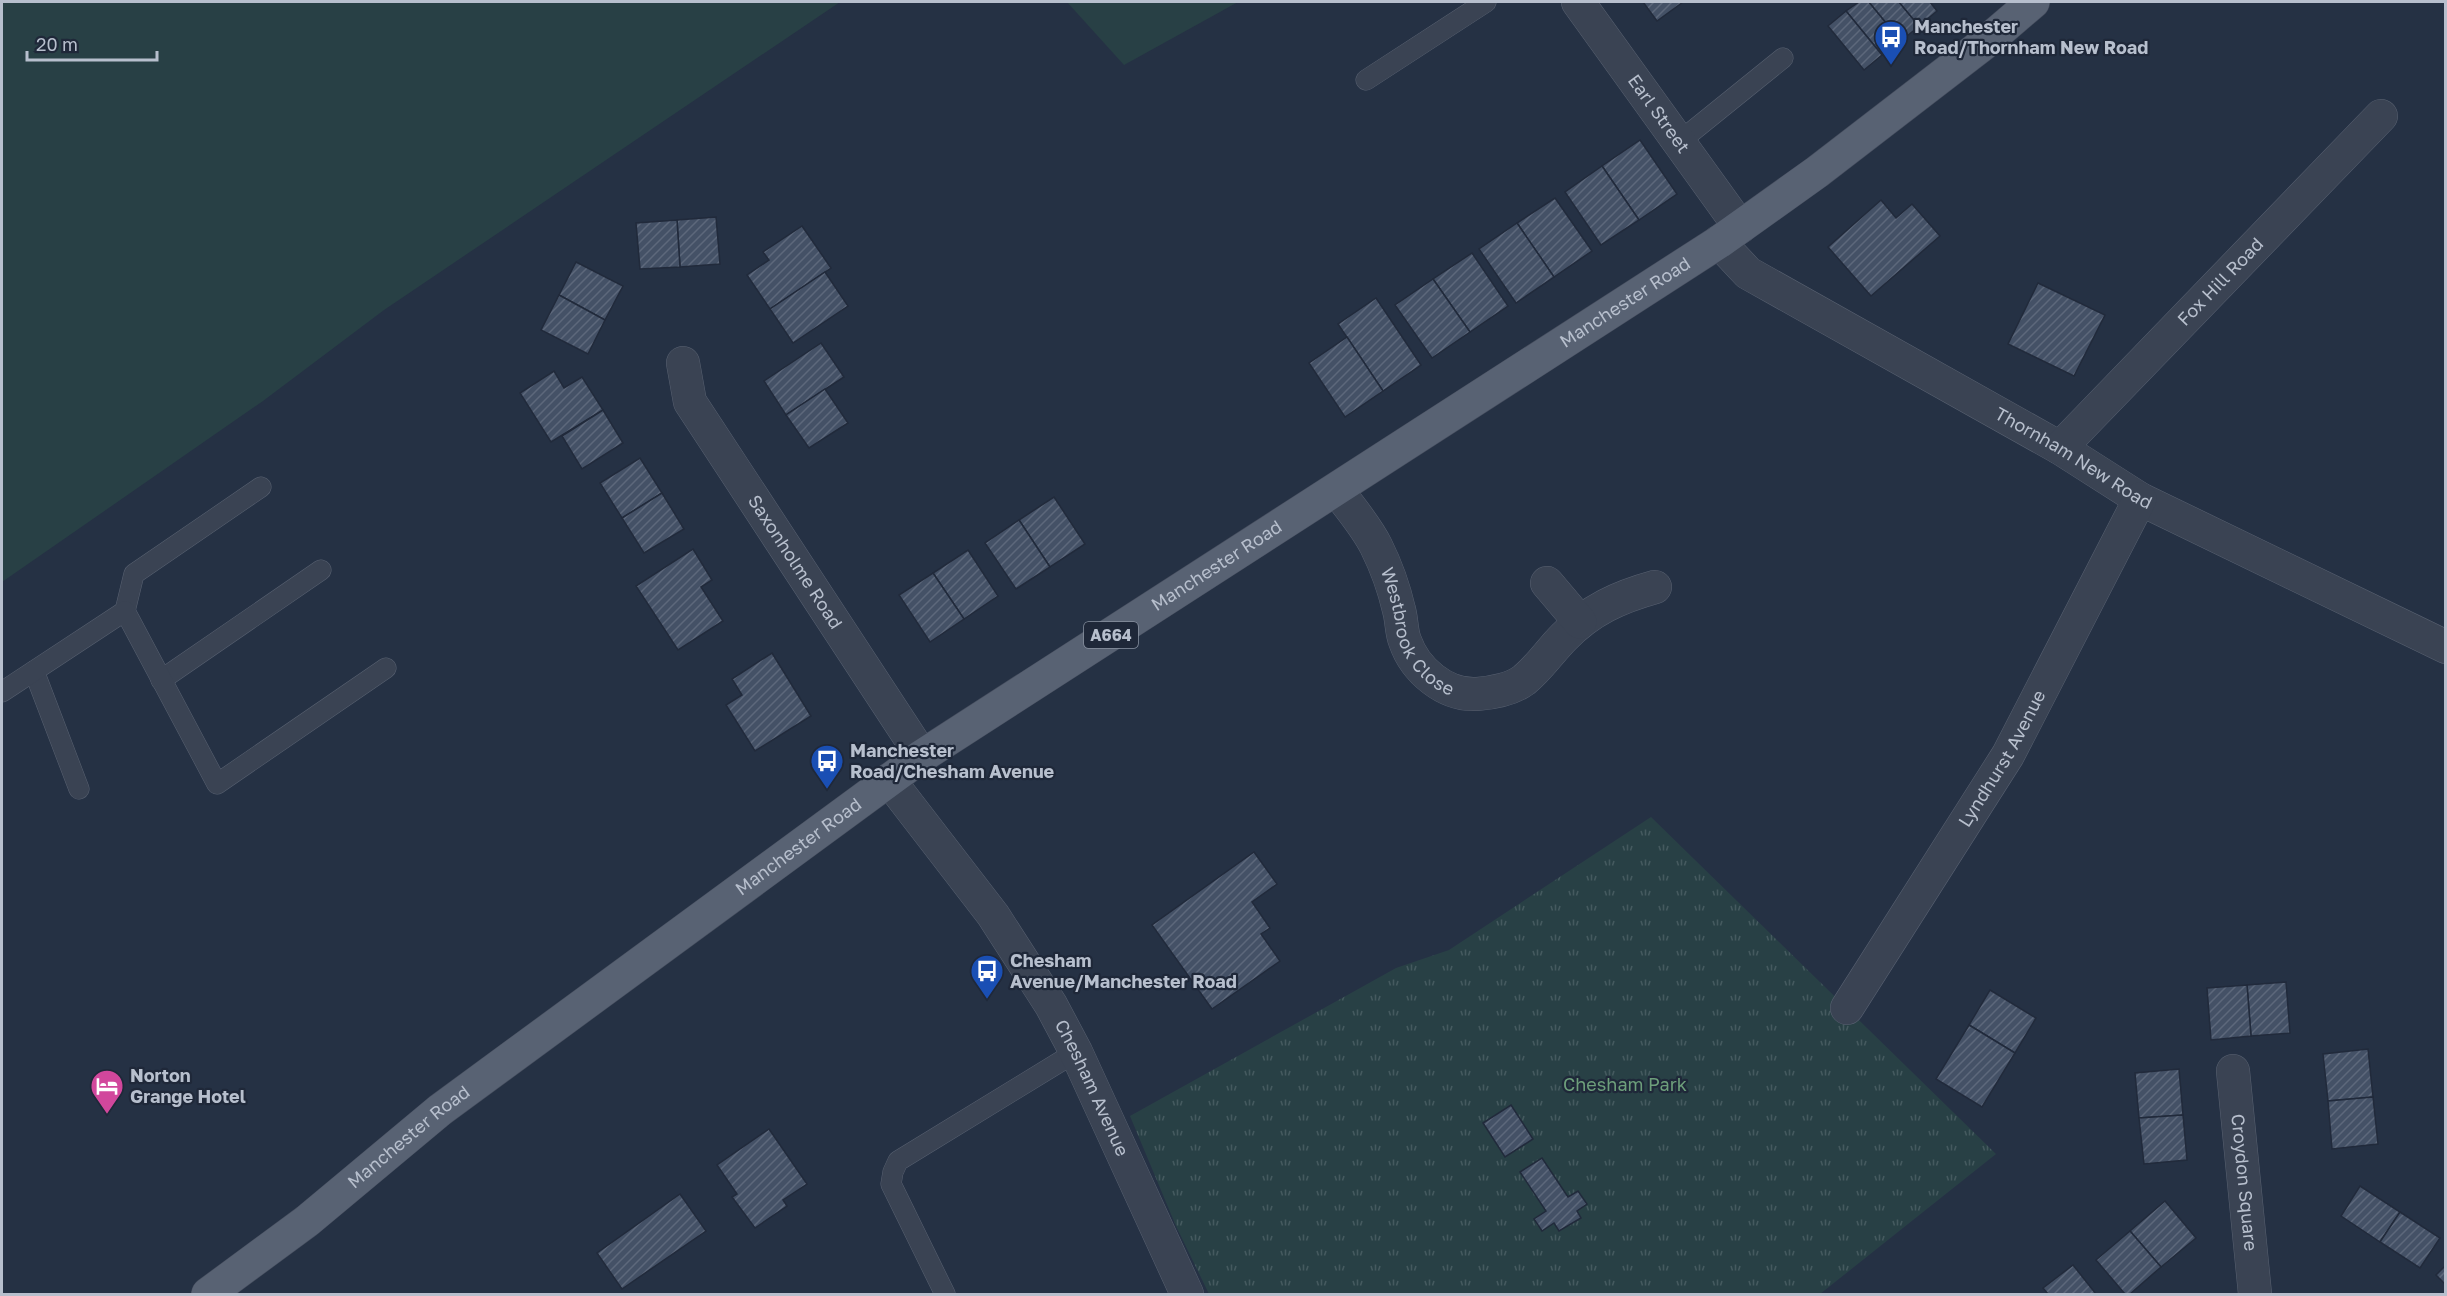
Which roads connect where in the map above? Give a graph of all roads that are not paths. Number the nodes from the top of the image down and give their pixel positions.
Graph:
1 (1486, 2) edge
2 (1578, 2) edge
3 (2032, 2) edge
4 (1783, 58) dead end
5 (1366, 80) dead end
6 (2381, 116) dead end
7 (1679, 142) junction
8 (1729, 234) junction
9 (683, 363) dead end
10 (2060, 448) junction
11 (261, 487) dead end
12 (1337, 490) junction
13 (2140, 499) junction
14 (321, 570) dead end
15 (1547, 583) dead end
16 (1655, 587) dead end
17 (125, 612) junction
18 (1580, 622) junction
19 (2445, 647) edge
20 (386, 668) dead end
21 (34, 671) junction
22 (161, 680) junction
23 (2, 692) edge
24 (922, 756) junction
25 (889, 780) junction
26 (79, 789) dead end
27 (1847, 1008) dead end
28 (1076, 1052) junction
29 (2233, 1071) dead end
30 (208, 1294) edge
31 (945, 1294) edge
32 (1187, 1294) edge
33 (2254, 1294) edge

1 - 5 lane
2 - 7 street, Earl Street
3 - 8 main road, Manchester Road / A664
4 - 7 lane
6 - 10 street, Fox Hill Road
7 - 8 street, Earl Street
8 - 10 street, Thornham New Road
8 - 12 main road, Manchester Road / A664
9 - 24 street, Saxonholme Road
10 - 13 street, Thornham New Road
11 - 17 lane
12 - 18 street, Westbrook Close
12 - 24 main road, Manchester Road / A664
13 - 19 street, Thornham New Road
13 - 27 street, Lyndhurst Avenue
14 - 22 lane
15 - 18 street
16 - 18 street, Westbrook Close
17 - 21 lane
17 - 22 lane
20 - 22 lane
21 - 23 lane
21 - 26 lane
24 - 25 main road, Manchester Road / A664
25 - 28 street, Chesham Avenue
25 - 30 main road, Manchester Road / A664
28 - 31 lane
28 - 32 street, Chesham Avenue
29 - 33 street, Croydon Square

